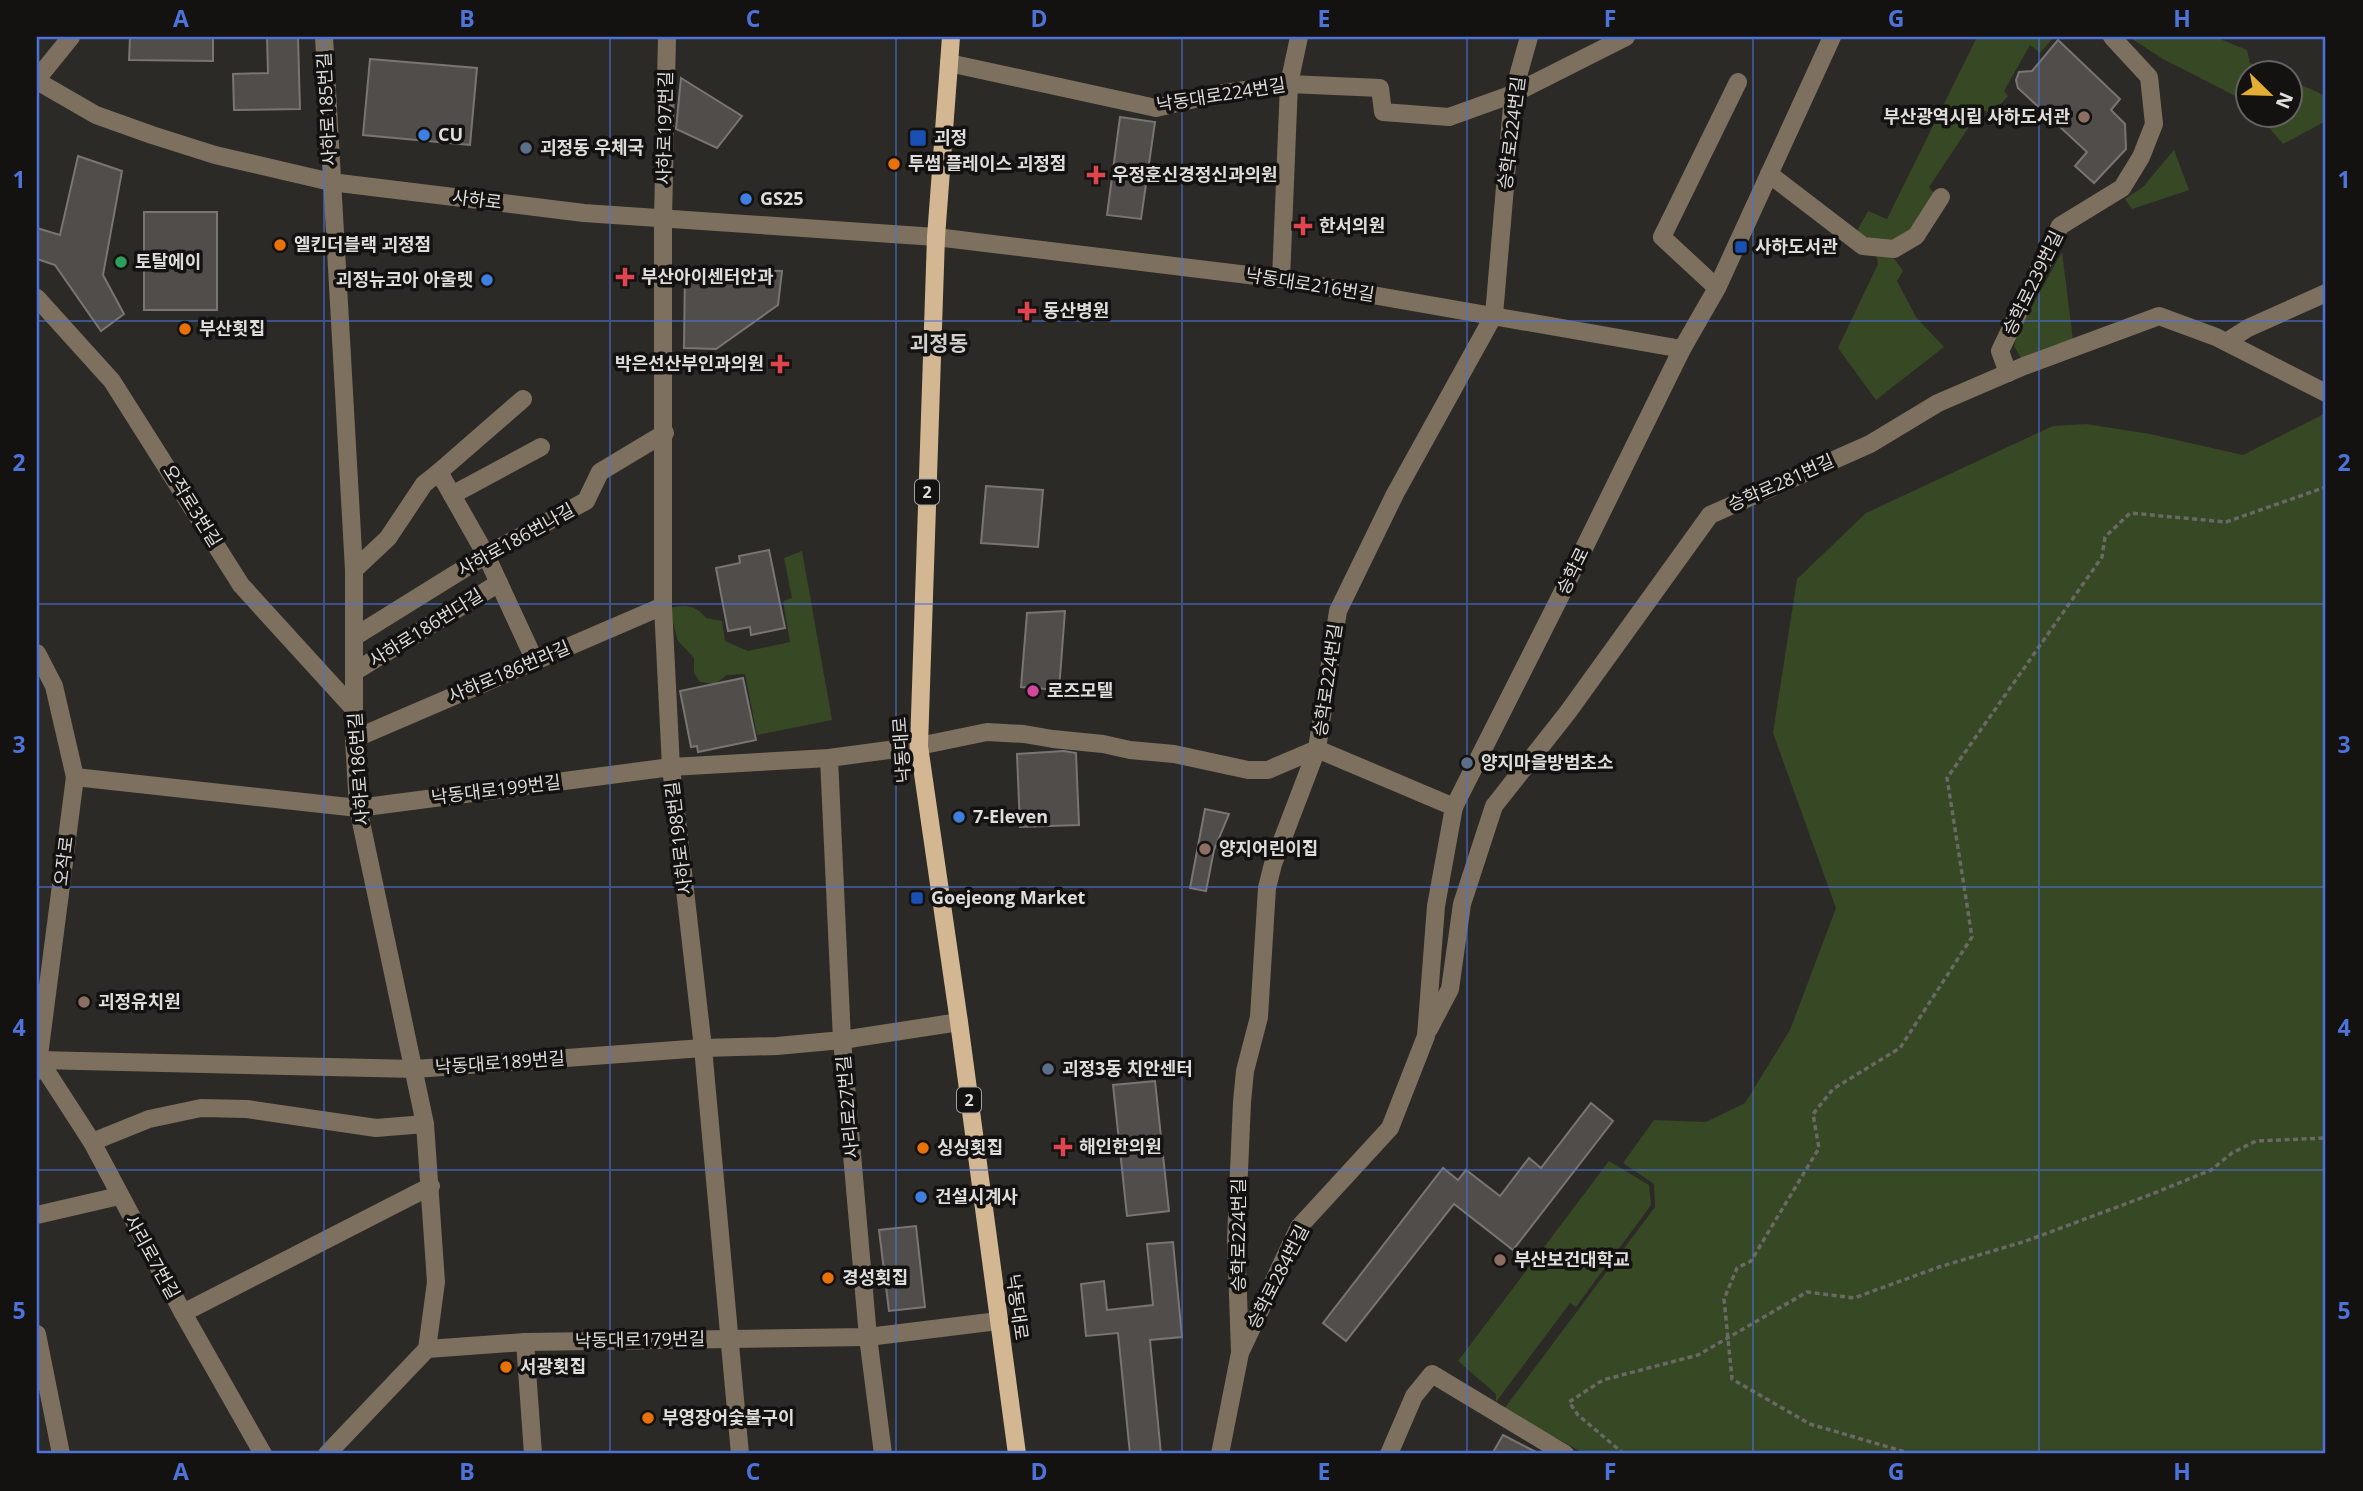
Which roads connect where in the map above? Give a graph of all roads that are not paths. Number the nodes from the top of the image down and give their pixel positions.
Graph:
1 (71, 37) edge
2 (324, 37) edge
3 (667, 37) edge
4 (951, 37) edge
5 (1299, 37) edge
6 (1529, 37) edge
7 (1626, 37) edge
8 (1832, 37) edge
9 (2112, 37) edge
10 (949, 63) junction
11 (37, 80) edge
12 (1738, 82) dead end
13 (1289, 84) junction
14 (1513, 94) junction
15 (1769, 174) junction
16 (331, 182) junction
17 (1941, 197) dead end
18 (663, 219) junction
19 (936, 237) junction
20 (1281, 279) junction
21 (1717, 288) junction
22 (2326, 293) edge
23 (37, 298) edge
24 (1494, 315) junction
25 (2226, 342) junction
26 (1682, 349) junction
27 (2008, 373) junction
28 (2326, 393) edge
29 (523, 399) dead end
30 (665, 433) junction
31 (541, 447) dead end
32 (439, 472) junction
33 (452, 495) junction
34 (486, 555) junction
35 (354, 570) junction
36 (499, 583) junction
37 (663, 606) junction
38 (354, 637) junction
39 (37, 653) edge
40 (535, 661) junction
41 (354, 672) junction
42 (354, 709) junction
43 (354, 740) junction
44 (919, 746) junction
45 (1317, 749) junction
46 (829, 758) junction
47 (671, 767) junction
48 (75, 777) junction
49 (1454, 807) junction
50 (358, 808) junction
51 (959, 1022) junction
52 (1426, 1036) junction
53 (842, 1040) junction
54 (703, 1048) junction
55 (38, 1067) edge
56 (415, 1069) junction
57 (425, 1124) junction
58 (1390, 1128) joint
59 (92, 1142) junction
60 (431, 1186) junction
61 (120, 1196) junction
62 (37, 1215) edge
63 (183, 1312) junction
64 (998, 1321) junction
65 (37, 1334) edge
66 (868, 1337) junction
67 (732, 1339) junction
68 (525, 1342) junction
69 (427, 1349) junction
70 (1240, 1353) junction
71 (61, 1454) edge
72 (263, 1454) edge
73 (327, 1454) edge
74 (533, 1454) edge
75 (740, 1454) edge
76 (883, 1454) edge
77 (1017, 1454) edge
78 (1220, 1454) edge
79 (1389, 1454) edge
80 (1565, 1454) edge

1 - 11 street
2 - 16 street, 사하로185번길
3 - 18 street, 사하로197번길
4 - 10 main road, 낙동대로 / 2
5 - 13 street
6 - 14 street, 승학로224번길
7 - 14 street, 낙동대로224번길
8 - 15 street, 승학로
9 - 27 street, 승학로239번길
10 - 13 street, 낙동대로224번길
10 - 19 main road, 낙동대로 / 2
11 - 16 street, 사하로
12 - 21 street
13 - 14 street, 낙동대로224번길
13 - 20 street
14 - 24 street, 승학로224번길
15 - 17 street
15 - 21 street, 승학로
16 - 18 street, 사하로
16 - 35 street, 사하로186번길
18 - 19 street, 사하로
18 - 30 street, 사하로198번길
19 - 20 street, 낙동대로216번길
19 - 44 main road, 낙동대로 / 2
20 - 24 street, 낙동대로216번길
21 - 26 street, 승학로
22 - 25 street
23 - 42 street, 오작로3번길
24 - 26 street, 낙동대로216번길
24 - 45 street, 승학로224번길
25 - 27 street, 승학로281번길
25 - 28 street, 승학로281번길
26 - 49 street, 승학로
27 - 52 street, 승학로281번길
29 - 32 street
30 - 34 street, 사하로186번나길
30 - 37 street, 사하로198번길
31 - 33 street
32 - 33 street
32 - 35 street
33 - 34 street
34 - 36 street
34 - 38 street, 사하로186번나길
35 - 38 street, 사하로186번길
36 - 40 street
36 - 41 street, 사하로186번다길
37 - 40 street, 사하로186번라길
37 - 47 street, 사하로198번길
38 - 41 street, 사하로186번길
39 - 48 street, 오작로
40 - 43 street, 사하로186번라길
41 - 42 street, 사하로186번길
42 - 43 street, 사하로186번길
43 - 50 street, 사하로186번길
44 - 45 street, 낙동대로199번길
44 - 46 street, 낙동대로199번길
44 - 51 main road, 낙동대로 / 2
45 - 49 street
45 - 70 street, 승학로224번길
46 - 47 street, 낙동대로199번길
46 - 53 street, 사리로27번길
47 - 50 street, 낙동대로199번길
47 - 54 street, 사하로198번길
48 - 50 street, 낙동대로199번길
48 - 55 street, 오작로
49 - 52 street, 승학로
50 - 56 street, 사하로186번길
51 - 53 street, 낙동대로189번길
51 - 64 main road, 낙동대로 / 2
52 - 58 street, 승학로
53 - 54 street, 낙동대로189번길
53 - 66 street, 사리로27번길
54 - 56 street, 낙동대로189번길
54 - 67 street, 사하로198번길
55 - 56 street, 낙동대로189번길
55 - 59 street, 사리로7번길
56 - 57 street, 사하로186번길
57 - 59 street
57 - 60 street, 사하로186번길
58 - 70 street, 승학로284번길
59 - 61 street, 사리로7번길
60 - 63 street
60 - 69 street, 사하로186번길
61 - 62 street
61 - 63 street, 사리로7번길
63 - 72 street, 사리로7번길
64 - 66 street, 낙동대로179번길
64 - 77 main road, 낙동대로 / 2
65 - 71 street
66 - 67 street, 낙동대로179번길
66 - 76 street, 사리로27번길
67 - 68 street, 낙동대로179번길
67 - 75 street, 사하로198번길
68 - 69 street, 낙동대로179번길
68 - 74 street
69 - 73 street
70 - 78 street, 승학로284번길
79 - 80 street

